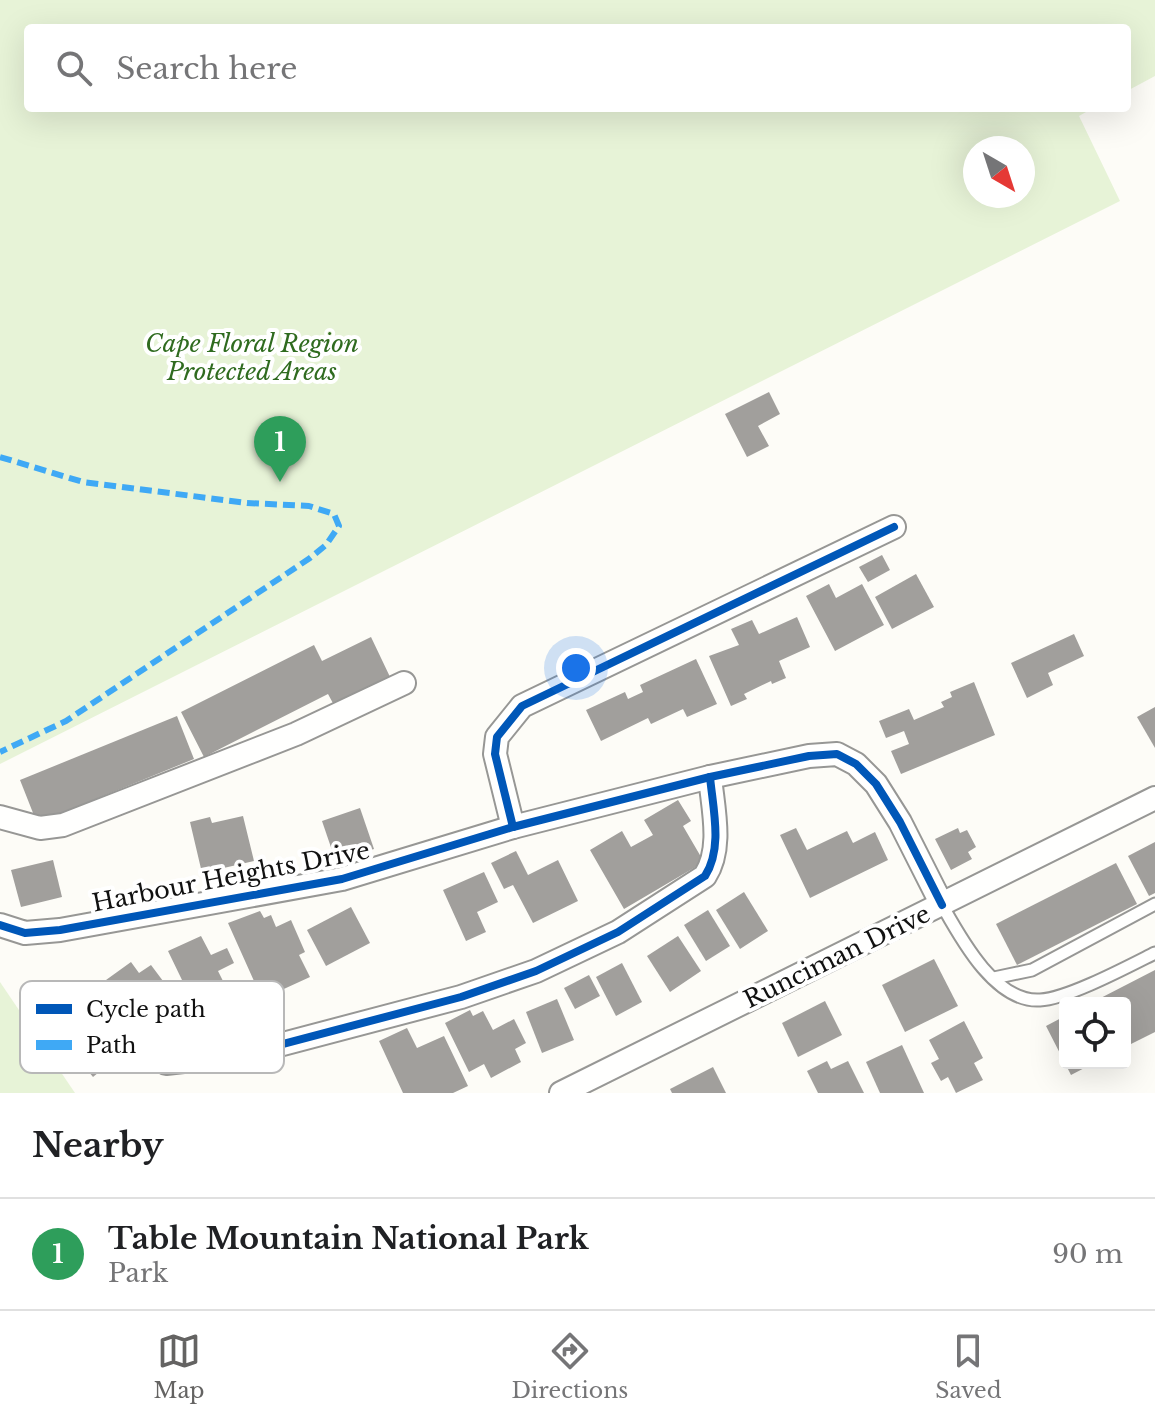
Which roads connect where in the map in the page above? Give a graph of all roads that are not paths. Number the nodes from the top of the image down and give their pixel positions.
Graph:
1 (894, 527) dead end
2 (404, 683) dead end
3 (710, 777) junction
4 (1155, 798) edge
5 (0, 817) edge
6 (513, 827) junction
7 (1155, 904) edge
8 (942, 905) junction
9 (0, 925) edge
10 (1155, 953) edge
11 (994, 978) junction
12 (284, 1044) edge
13 (561, 1093) edge

1 - 6 street
2 - 5 street
3 - 6 street, Harbour Heights Drive
3 - 8 street, Harbour Heights Drive
3 - 12 street
4 - 8 street, Runciman Drive
6 - 9 street, Harbour Heights Drive
7 - 11 lane
8 - 11 lane
8 - 13 street, Runciman Drive
10 - 11 lane

